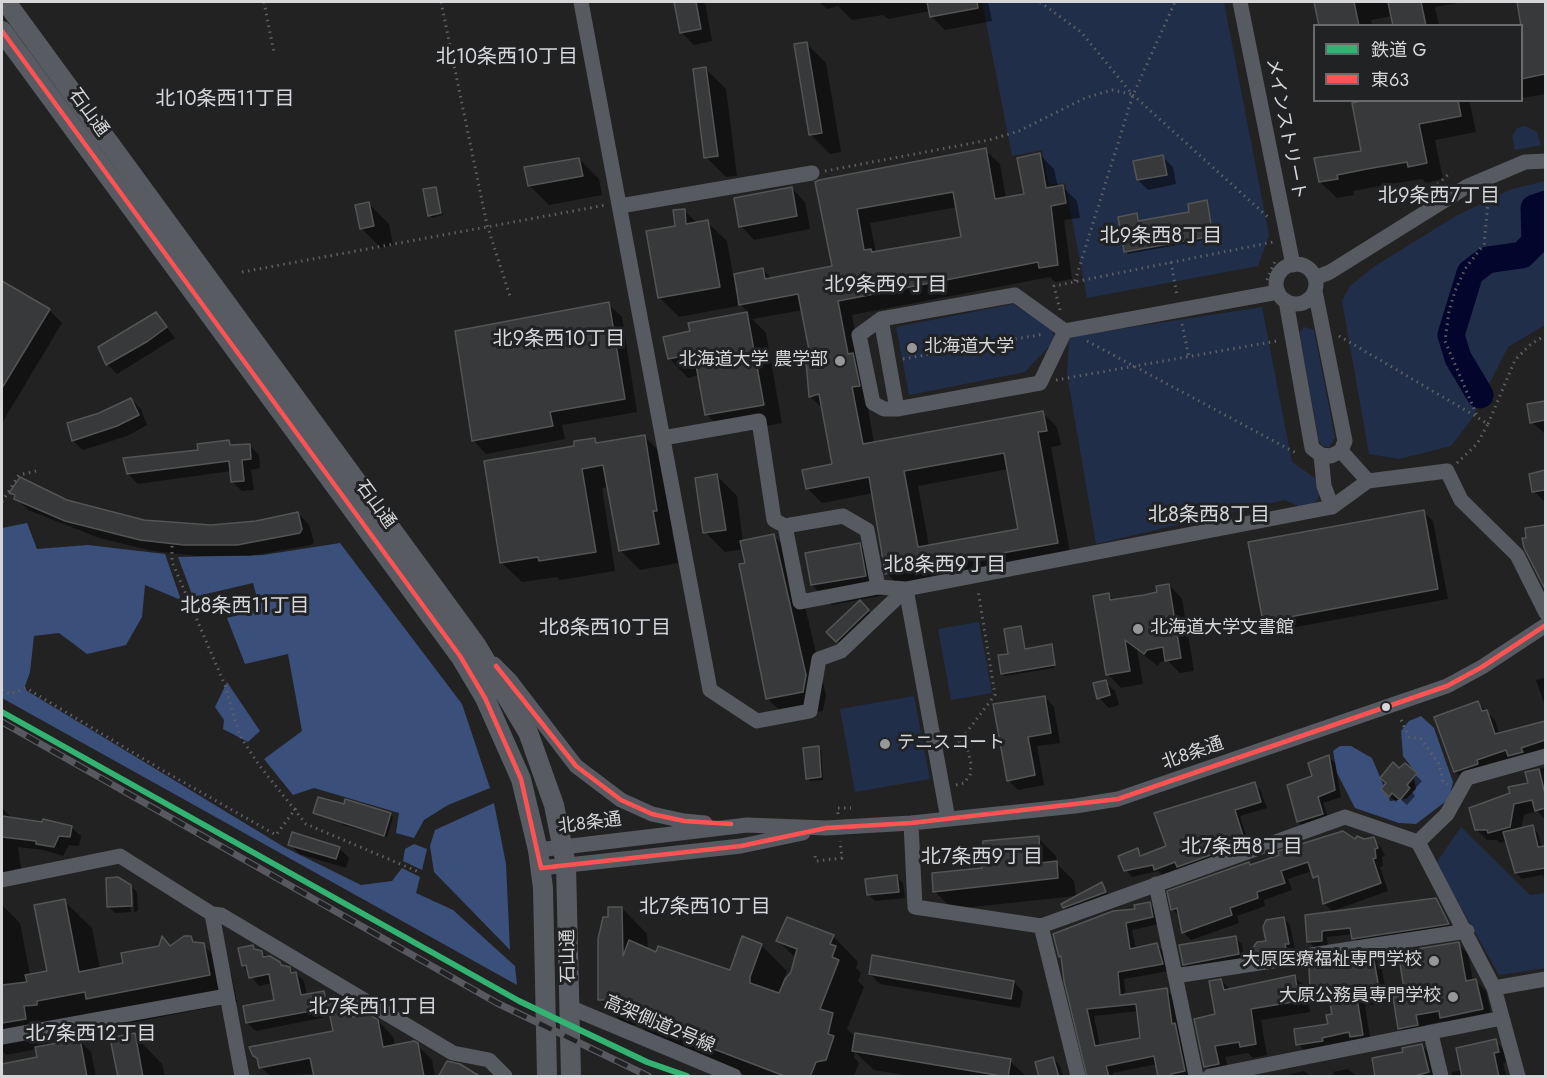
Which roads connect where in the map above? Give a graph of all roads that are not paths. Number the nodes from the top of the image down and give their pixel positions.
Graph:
1 (6, 2) edge
2 (582, 2) edge
3 (1240, 2) edge
4 (2, 31) edge
5 (1545, 161) edge
6 (812, 173) road end
7 (620, 206) junction
8 (1293, 265) junction
9 (1315, 284) junction
10 (1277, 292) junction
11 (881, 319) junction
12 (1065, 331) junction
13 (897, 409) junction
14 (663, 438) junction
15 (1341, 451) junction
16 (1321, 455) junction
17 (1368, 482) junction
18 (1332, 507) junction
19 (785, 526) junction
20 (878, 587) junction
21 (906, 589) junction
22 (1545, 613) edge
23 (1545, 625) edge
24 (476, 645) junction
25 (1545, 758) edge
26 (948, 819) junction
27 (911, 823) junction
28 (747, 825) junction
29 (826, 828) junction
30 (1418, 842) junction
31 (565, 856) junction
32 (539, 859) junction
33 (2, 880) edge
34 (1156, 884) junction
35 (212, 914) junction
36 (1041, 926) junction
37 (1467, 931) junction
38 (1175, 976) junction
39 (1545, 980) edge
40 (1494, 988) junction
41 (227, 996) junction
42 (569, 1007) junction
43 (1502, 1018) junction
44 (1431, 1034) junction
45 (2, 1037) edge
46 (242, 1077) edge
47 (505, 1077) edge
48 (547, 1077) edge
49 (571, 1077) edge
50 (734, 1077) edge
51 (1078, 1077) edge
52 (1196, 1077) edge
53 (1210, 1077) edge
54 (1442, 1077) edge
55 (1518, 1077) edge

1 - 24 main road, 石山通
2 - 7 street
3 - 8 street, メインストリート
4 - 32 main road, 石山通
5 - 9 street
6 - 7 street
7 - 14 street
8 - 9 street
8 - 10 street
9 - 10 street
9 - 15 street
10 - 12 street
10 - 16 street
11 - 12 street
11 - 13 street
11 - 13 street
12 - 13 street
14 - 19 street
14 - 21 street
15 - 16 street
15 - 17 street
16 - 18 street
17 - 18 street
17 - 22 street
18 - 21 street
19 - 20 street
19 - 20 street
20 - 21 street
21 - 26 street
23 - 26 street, 北8条通
24 - 28 street
24 - 31 main road, 石山通
25 - 30 street
26 - 27 street, 北8条通
27 - 29 street, 北8条通
27 - 36 street
28 - 29 street, 北8条通
28 - 31 street, 北8条通
29 - 31 street, 北8条通
30 - 34 street
30 - 37 street
31 - 32 street, 北8条通
31 - 42 main road, 石山通
32 - 48 main road, 石山通
33 - 35 street
34 - 36 street
34 - 38 street
35 - 41 street
35 - 47 street
36 - 51 street
37 - 38 street
37 - 40 street
38 - 52 street
39 - 40 street
40 - 43 street
41 - 45 street
41 - 46 street
42 - 49 main road, 石山通
42 - 50 street, 高架側道2号線
43 - 44 street
43 - 55 street
44 - 53 street
44 - 54 street

